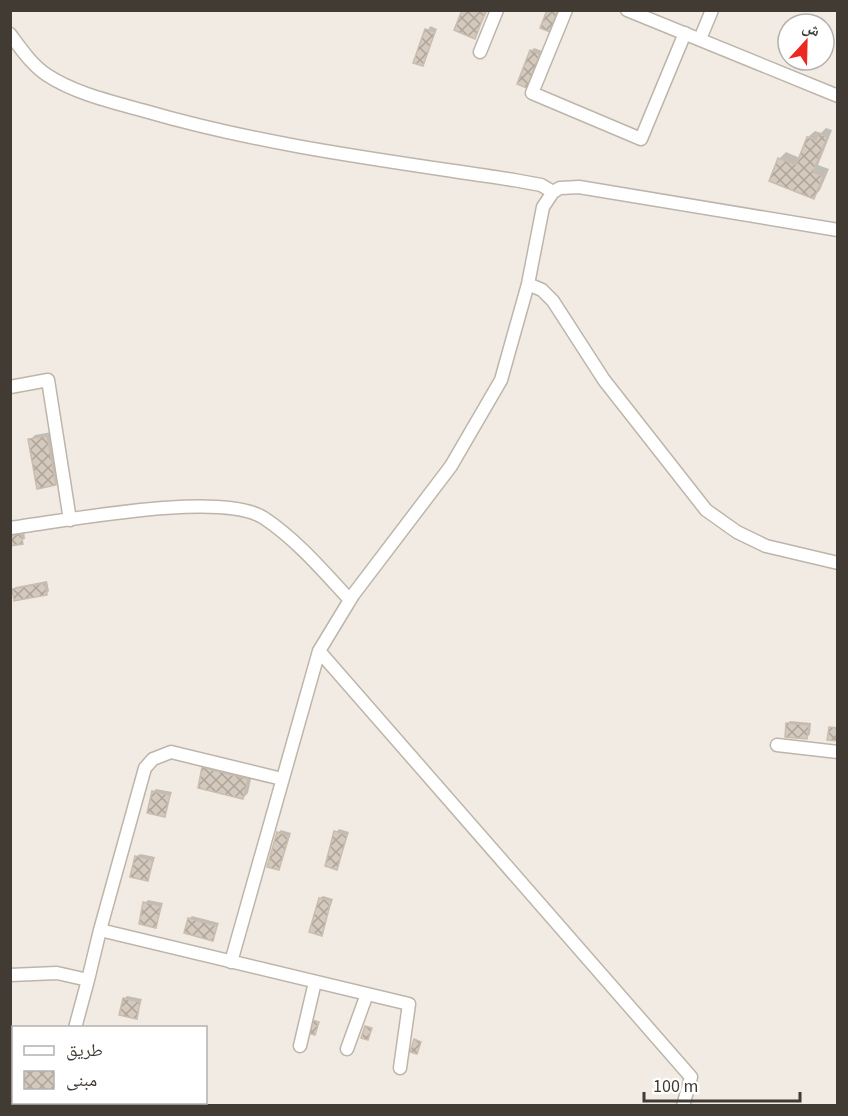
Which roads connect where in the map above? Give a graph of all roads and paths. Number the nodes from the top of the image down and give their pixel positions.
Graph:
1 (498, 10) edge
2 (566, 10) edge
3 (627, 10) edge
4 (712, 10) edge
5 (685, 33) junction
6 (10, 34) edge
7 (700, 39) junction
8 (480, 52) dead end
9 (837, 96) edge
10 (553, 192) junction
11 (837, 230) edge
12 (528, 284) junction
13 (10, 387) edge
14 (70, 520) junction
15 (10, 528) edge
16 (837, 563) edge
17 (350, 600) junction
18 (319, 651) junction
19 (777, 745) dead end
20 (837, 753) edge
21 (282, 779) junction
22 (100, 930) junction
23 (231, 962) junction
24 (10, 975) edge
25 (88, 980) junction
26 (315, 982) junction
27 (367, 994) junction
28 (76, 1026) edge
29 (300, 1046) dead end
30 (346, 1049) dead end
31 (400, 1068) dead end
32 (683, 1106) edge

1 - 8 lane
2 - 5 lane
3 - 5 lane
4 - 7 lane
5 - 7 lane
6 - 10 lane
7 - 9 lane
10 - 11 lane
10 - 12 lane
12 - 16 lane
12 - 17 lane
13 - 14 lane
14 - 15 lane
14 - 17 lane
17 - 18 lane
18 - 21 lane
18 - 32 lane
19 - 20 lane
21 - 22 lane
21 - 23 lane
22 - 23 lane
22 - 25 lane
23 - 26 lane
24 - 25 lane
25 - 28 lane
26 - 27 lane
26 - 29 lane
27 - 30 lane
27 - 31 lane

